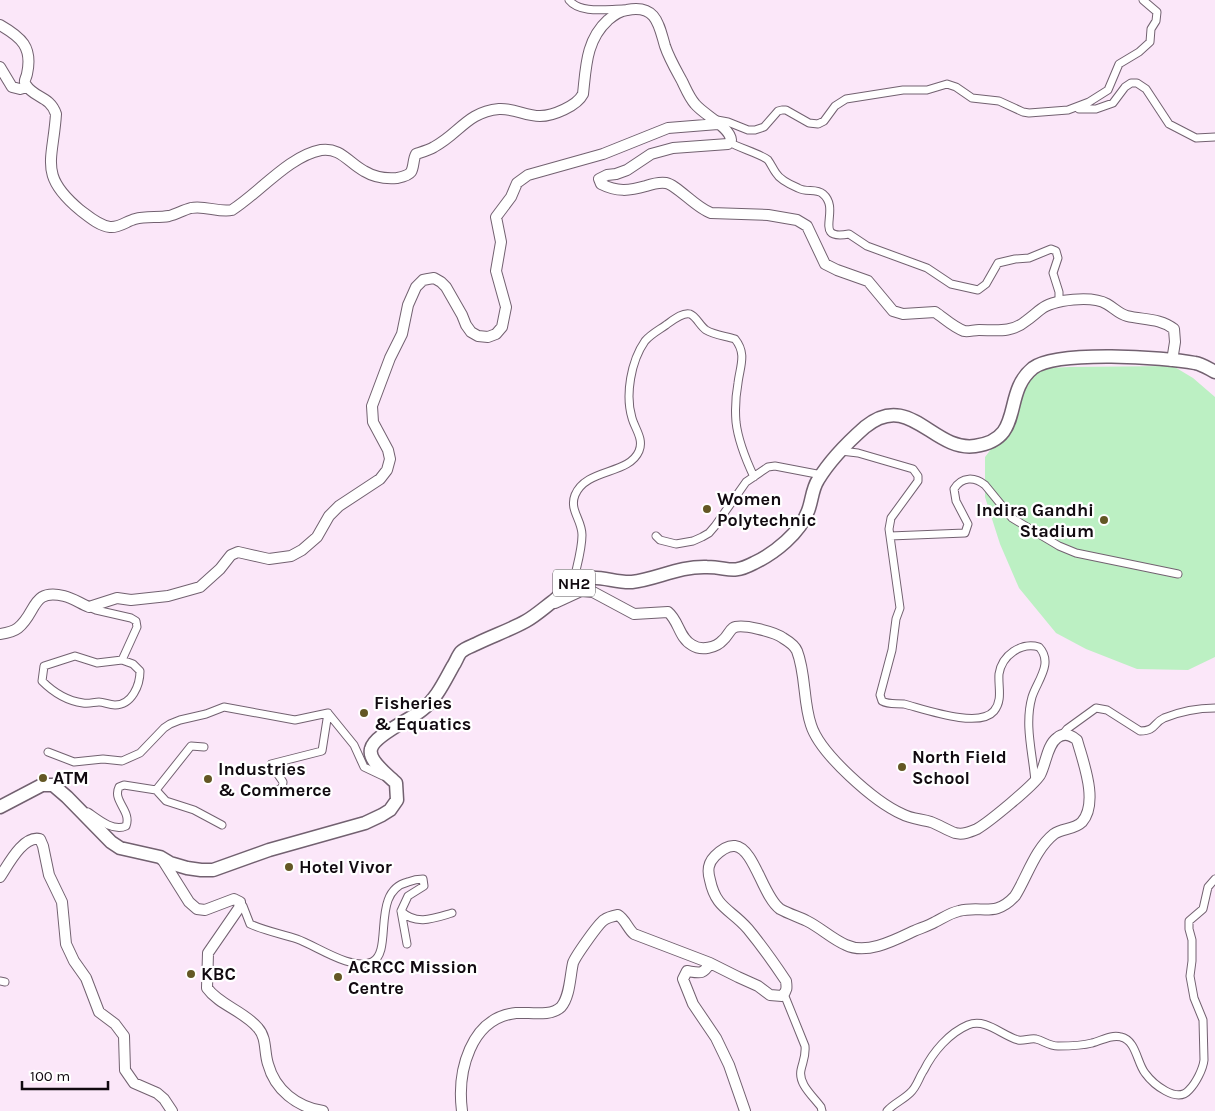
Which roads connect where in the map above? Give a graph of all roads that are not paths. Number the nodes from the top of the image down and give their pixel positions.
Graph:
1 (569, 0) edge
2 (1143, 0) edge
3 (629, 9) junction
4 (0, 25) edge
5 (0, 67) edge
6 (27, 87) junction
7 (1074, 109) junction
8 (715, 122) junction
9 (1215, 137) edge
10 (729, 142) junction
11 (1059, 302) junction
12 (1172, 361) junction
13 (1215, 372) edge
14 (840, 451) junction
15 (822, 475) junction
16 (754, 477) junction
17 (656, 536) dead end
18 (890, 536) junction
19 (1178, 574) dead end
20 (574, 584) junction
21 (89, 606) junction
22 (546, 607) junction
23 (0, 634) edge
24 (122, 660) junction
25 (1215, 708) edge
26 (328, 713) junction
27 (1062, 734) junction
28 (204, 747) dead end
29 (48, 752) dead end
30 (1035, 782) junction
31 (396, 783) junction
32 (156, 790) junction
33 (261, 792) dead end
34 (72, 803) junction
35 (0, 807) edge
36 (222, 825) dead end
37 (160, 857) junction
38 (0, 877) edge
39 (1215, 879) edge
40 (240, 902) junction
41 (401, 911) junction
42 (452, 913) dead end
43 (407, 944) dead end
44 (710, 963) junction
45 (784, 994) junction
46 (172, 1111) edge
47 (323, 1111) edge
48 (462, 1111) edge
49 (745, 1111) edge
50 (822, 1111) edge
51 (887, 1111) edge

1 - 3 street
2 - 7 street
3 - 6 street
3 - 8 street
4 - 6 street
5 - 6 street
7 - 8 street
7 - 9 street
8 - 10 street
8 - 21 street
10 - 11 street
10 - 11 street
11 - 12 street
12 - 13 highway, NH2
12 - 14 highway, NH2
14 - 15 highway, NH2
14 - 18 street
15 - 16 street
15 - 20 highway, NH2
16 - 17 street
16 - 20 street
18 - 19 street
18 - 30 street
20 - 22 highway, NH2
21 - 23 street
21 - 24 street
22 - 30 street
22 - 31 highway, NH2
24 - 24 street
25 - 27 street
26 - 29 street
26 - 31 street
26 - 33 street
27 - 30 street
27 - 45 street
28 - 32 street
31 - 37 highway
32 - 34 street
32 - 36 street
34 - 35 highway
34 - 37 highway
37 - 40 street
38 - 46 street
39 - 51 street
40 - 41 street
40 - 47 street
41 - 42 street
41 - 43 street
44 - 45 street
44 - 48 street
44 - 49 street
45 - 50 street

